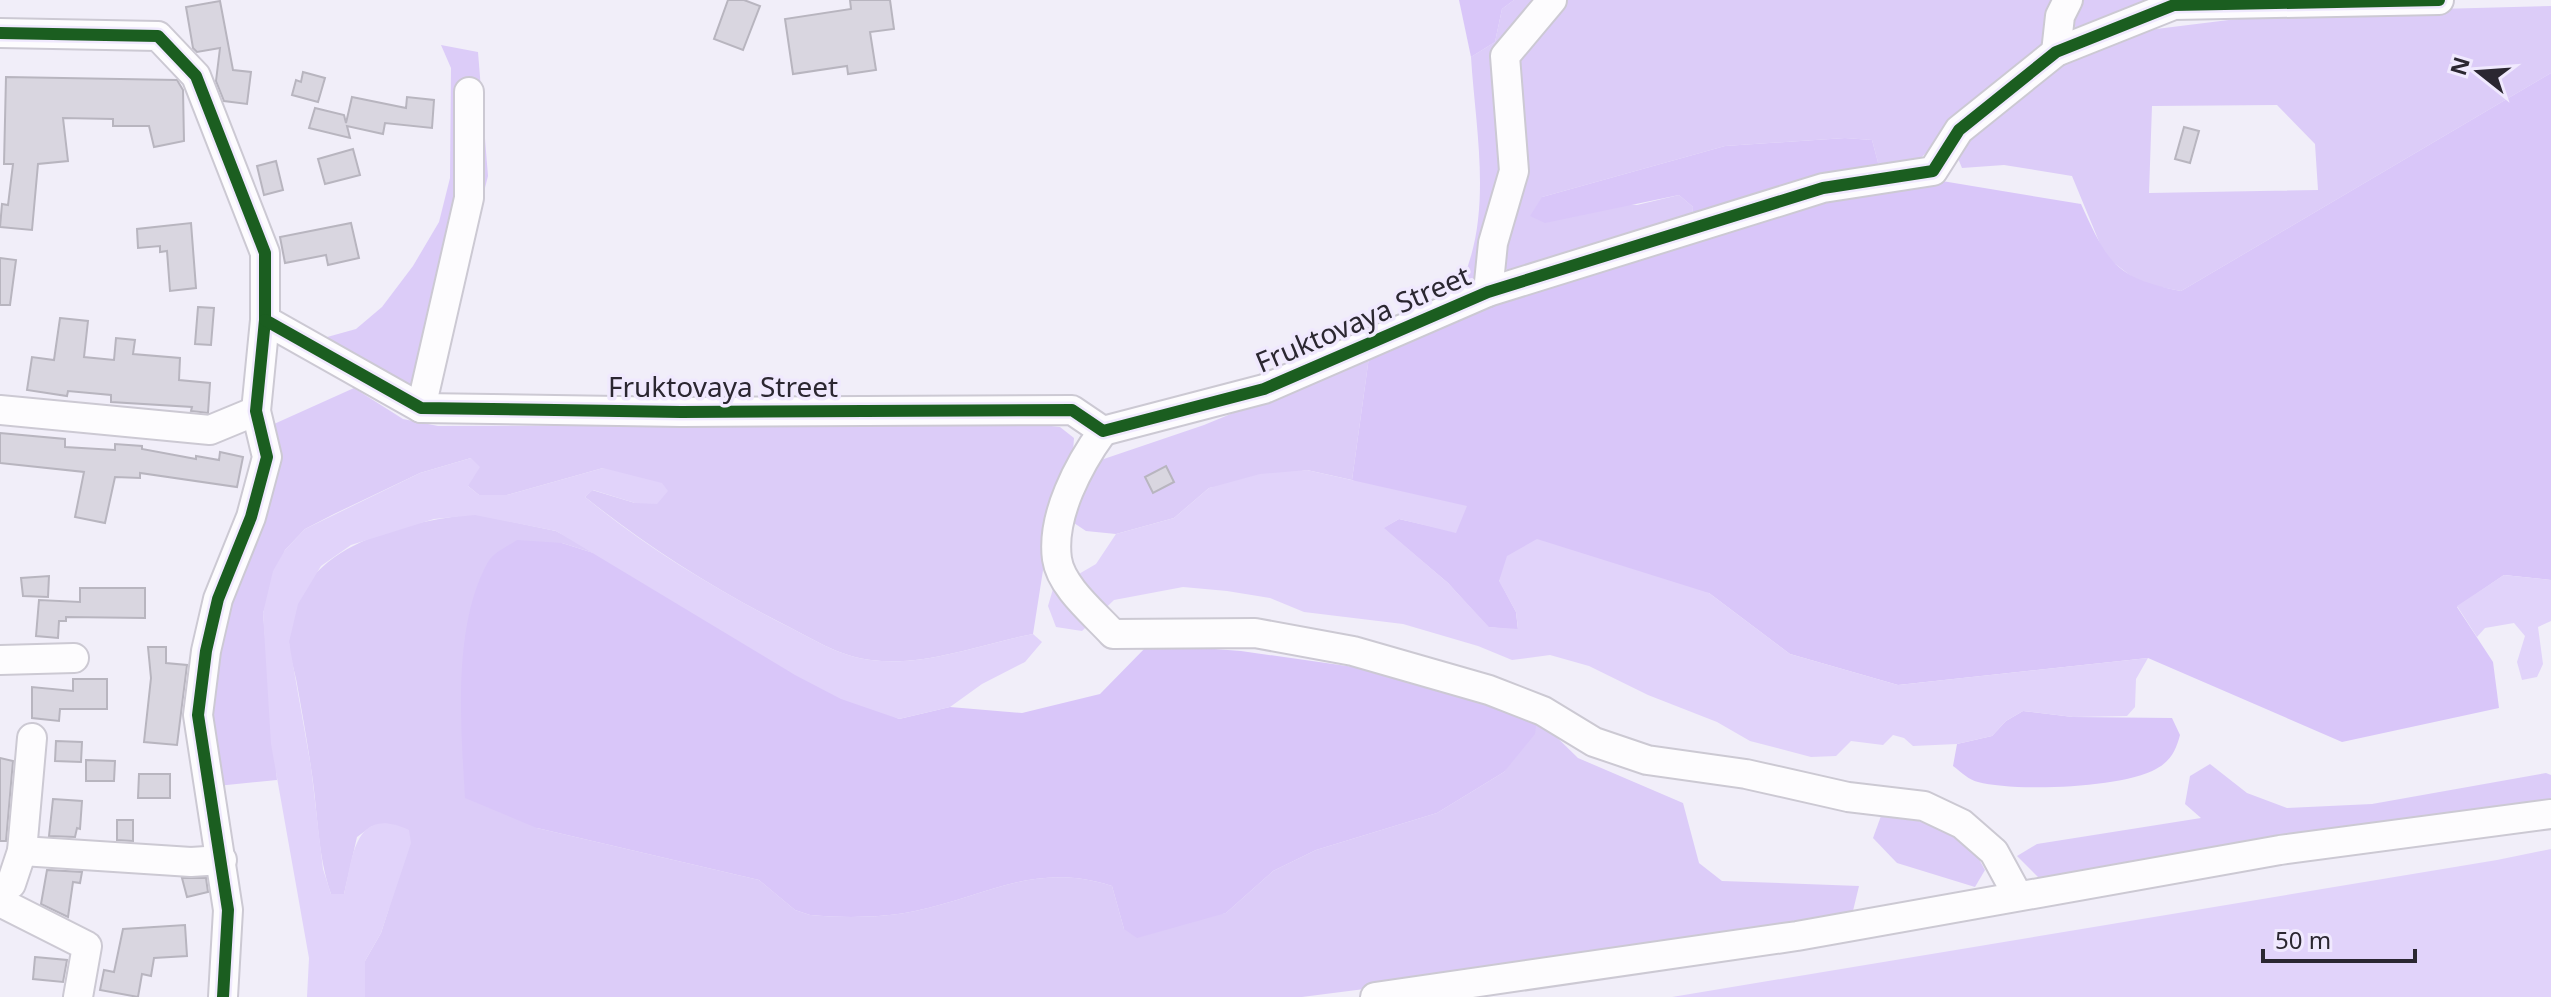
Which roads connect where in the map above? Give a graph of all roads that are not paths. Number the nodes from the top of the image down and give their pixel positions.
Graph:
1 (1552, 0) edge
2 (2068, 0) edge
3 (2439, 0) edge
4 (0, 33) edge
5 (2056, 52) junction
6 (469, 92) dead end
7 (1488, 292) junction
8 (265, 320) junction
9 (421, 408) junction
10 (0, 410) edge
11 (256, 411) junction
12 (1103, 431) junction
13 (74, 658) dead end
14 (0, 660) edge
15 (32, 738) dead end
16 (2551, 814) edge
17 (22, 851) junction
18 (222, 860) junction
19 (0, 890) edge
20 (2018, 896) junction
21 (0, 902) edge
22 (78, 997) edge
23 (223, 997) edge
24 (1375, 997) edge

1 - 7 street, Fruktovaya Street
2 - 5 street
3 - 5 street, Fruktovaya Street
4 - 8 street
5 - 7 street, Fruktovaya Street
6 - 9 street
7 - 12 street, Fruktovaya Street
8 - 9 street, Fruktovaya Street
8 - 11 street
9 - 12 street, Fruktovaya Street
10 - 11 street
11 - 18 street
12 - 20 street
13 - 14 street
15 - 17 street
16 - 20 street
17 - 18 street
17 - 19 street
18 - 23 street
20 - 24 street
21 - 22 street

